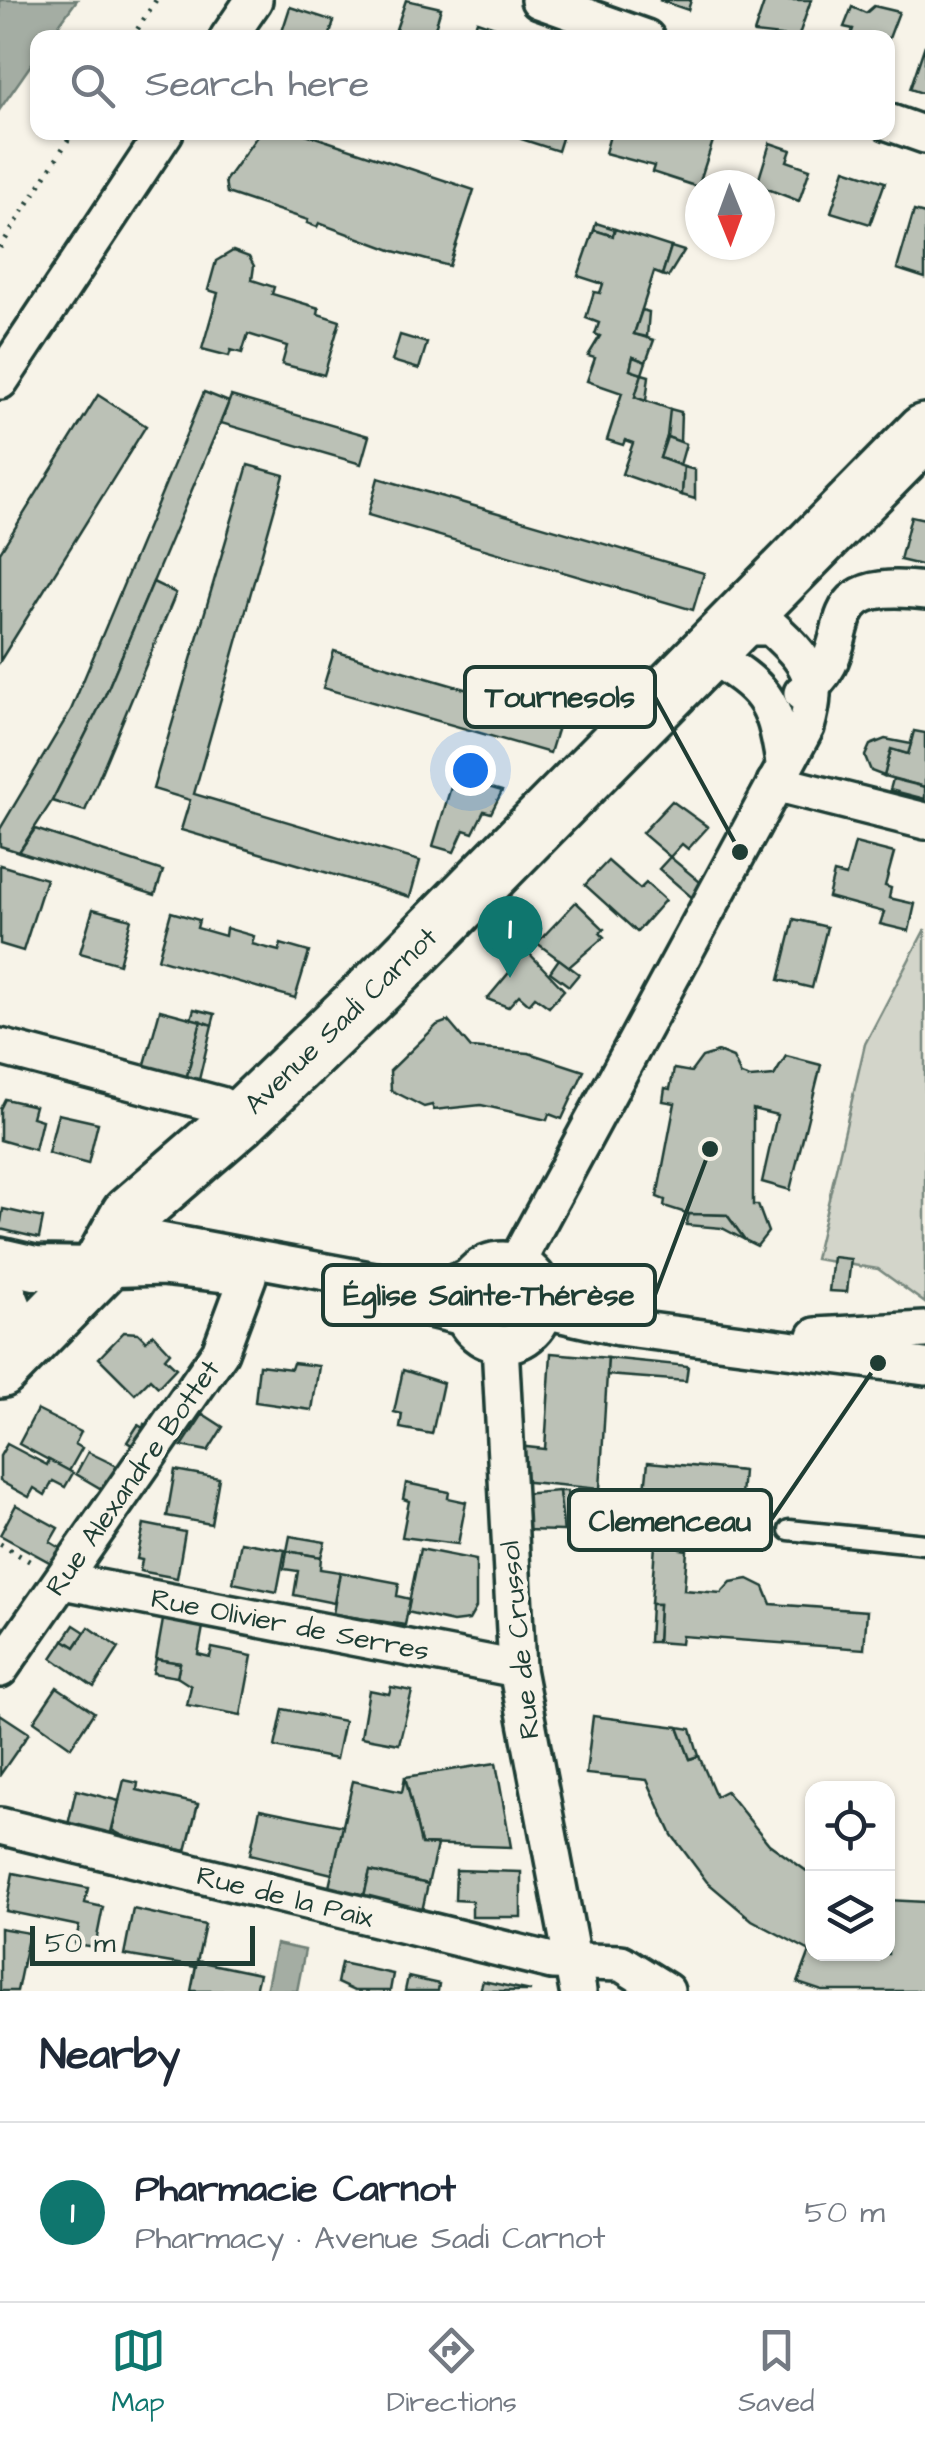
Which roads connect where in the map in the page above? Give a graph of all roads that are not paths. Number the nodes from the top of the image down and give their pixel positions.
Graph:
1 (254, 0) edge
2 (539, 0) edge
3 (233, 30) edge
4 (623, 30) edge
5 (895, 124) edge
6 (925, 135) edge
7 (160, 140) edge
8 (0, 380) edge
9 (925, 402) edge
10 (917, 453) edge
11 (925, 592) edge
12 (768, 658) junction
13 (780, 773) junction
14 (925, 822) edge
15 (0, 1047) edge
16 (242, 1118) junction
17 (171, 1241) junction
18 (0, 1260) edge
19 (517, 1262) junction
20 (99, 1269) junction
21 (248, 1276) junction
22 (466, 1279) junction
23 (0, 1283) edge
24 (544, 1310) junction
25 (463, 1317) junction
26 (925, 1330) edge
27 (730, 1338) junction
28 (500, 1344) junction
29 (4, 1365) edge
30 (925, 1367) edge
31 (789, 1530) dead end
32 (925, 1544) edge
33 (63, 1580) junction
34 (0, 1669) edge
35 (517, 1669) junction
36 (0, 1826) edge
37 (575, 1976) edge
38 (666, 1991) edge

1 - 3 street
2 - 4 street
5 - 6 street
7 - 8 street
9 - 10 street
10 - 12 main road, Avenue Sadi Carnot
11 - 12 street
12 - 13 street
12 - 16 main road, Avenue Sadi Carnot
12 - 17 main road, Avenue Sadi Carnot
13 - 14 street
13 - 19 street
15 - 16 street
16 - 20 main road, Avenue Sadi Carnot
17 - 20 main road, Avenue Sadi Carnot
17 - 22 street
18 - 20 street
19 - 22 street
19 - 24 street
20 - 21 street
20 - 29 main road, Avenue Sadi Carnot
21 - 25 street
21 - 33 street, Rue Alexandre Bottet
22 - 25 street
23 - 29 street
24 - 27 street
24 - 28 street
25 - 28 street
26 - 27 street
27 - 30 street
28 - 35 street, Rue de Crussol
31 - 32 lane
33 - 34 street, Rue Alexandre Bottet
33 - 35 street, Rue Olivier de Serres
35 - 37 street, Rue de Crussol
36 - 37 street, Rue de la Paix
37 - 38 street, Rue de la Paix

